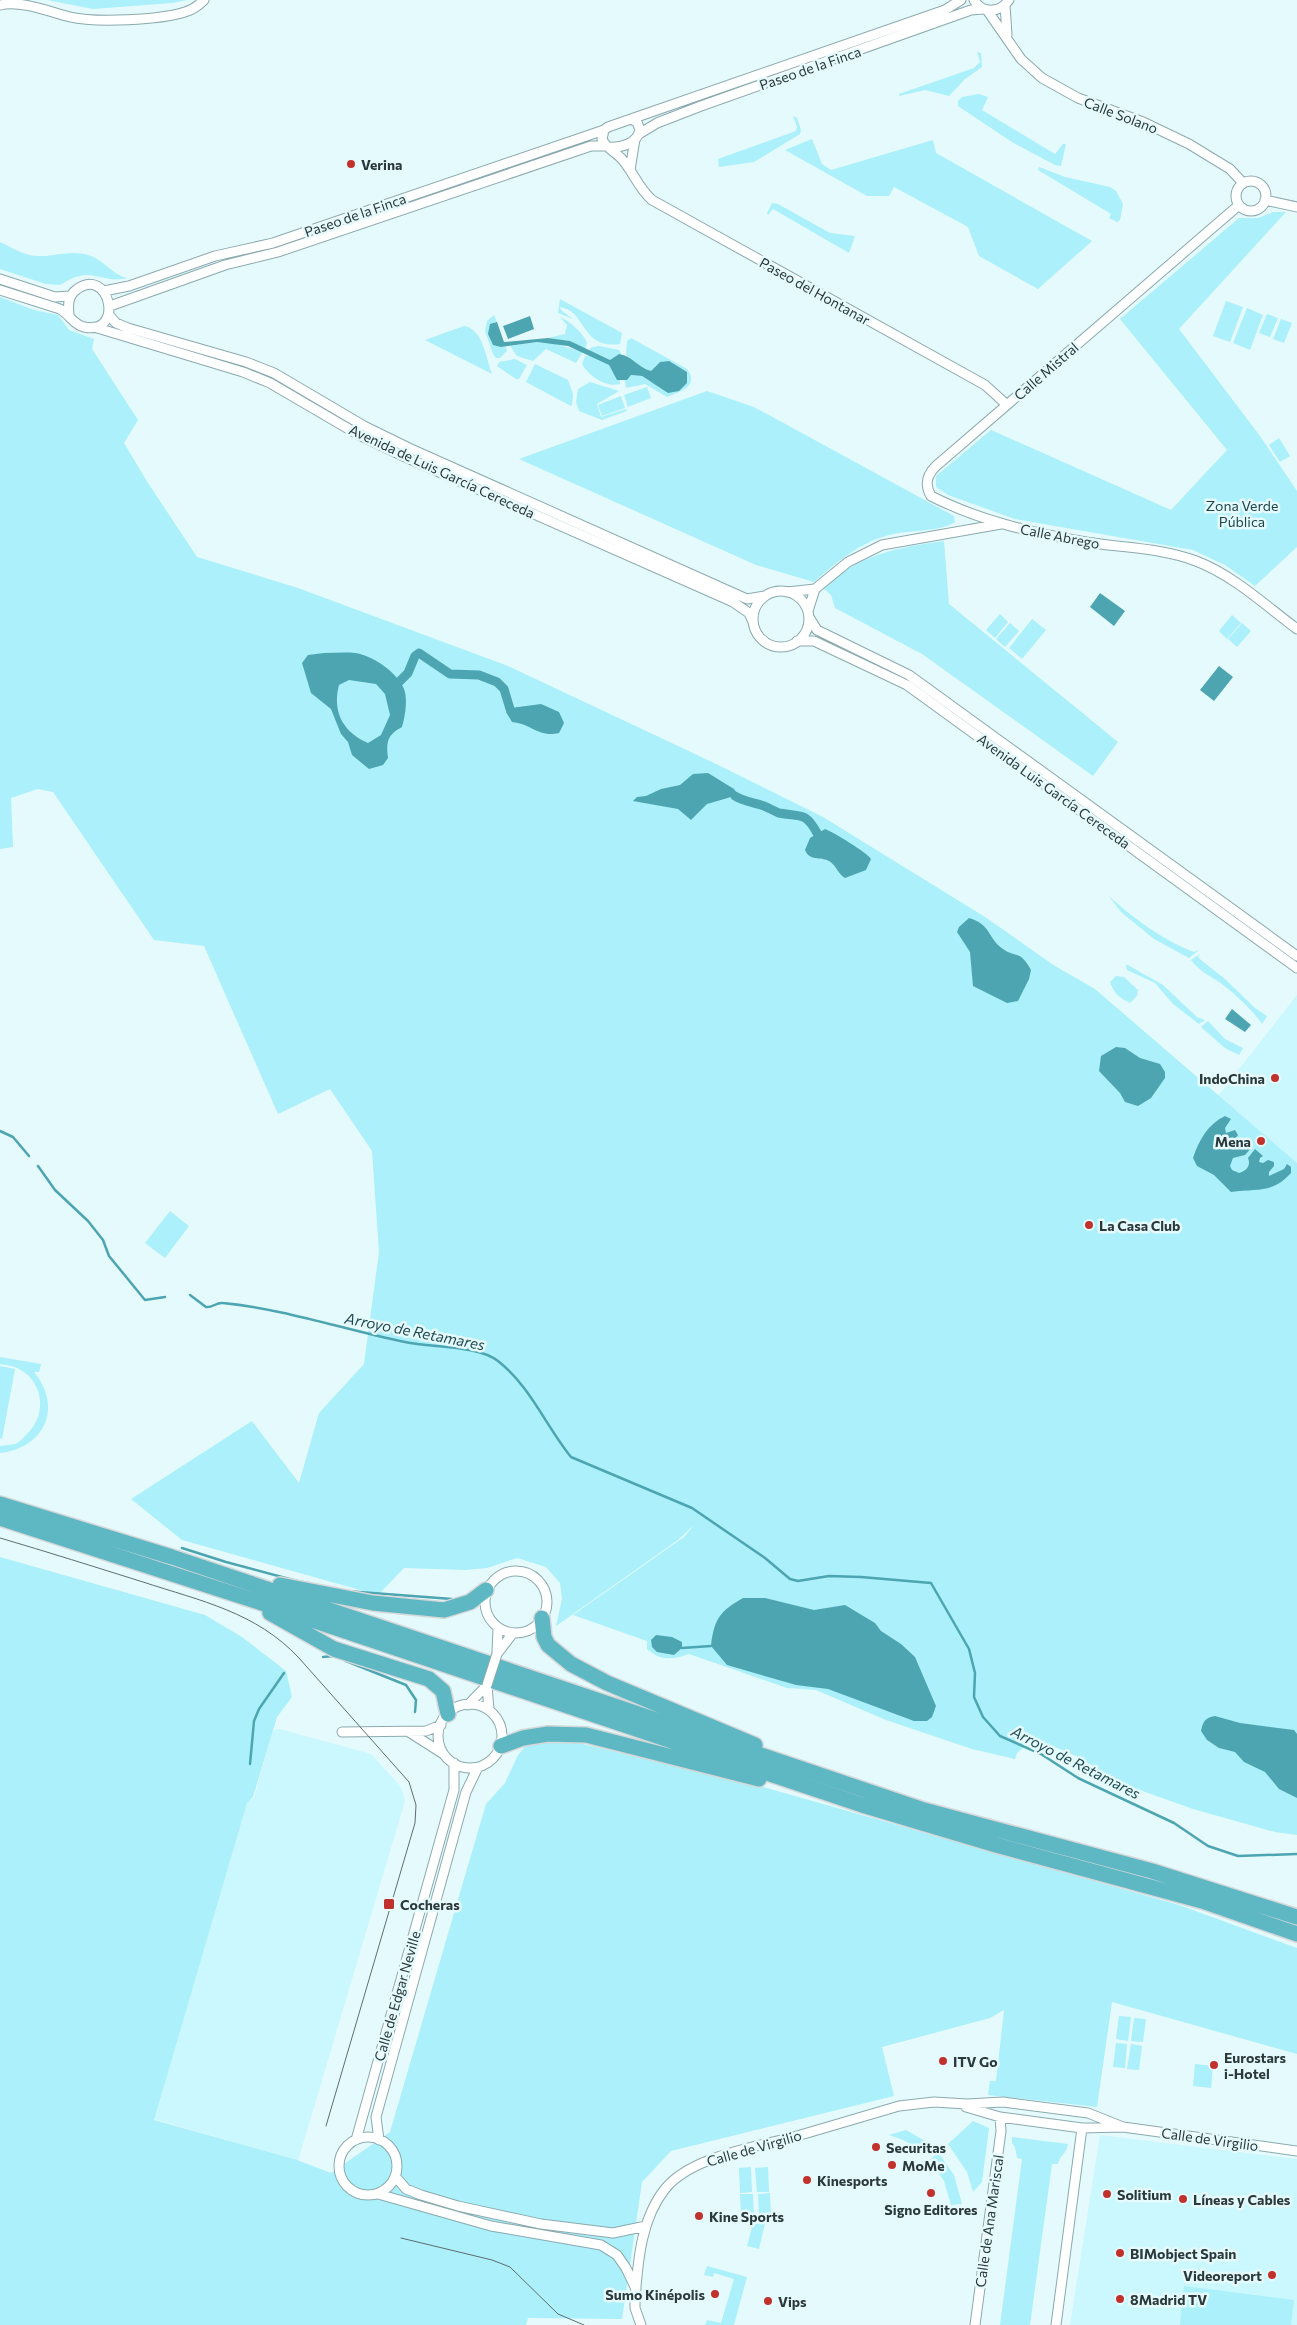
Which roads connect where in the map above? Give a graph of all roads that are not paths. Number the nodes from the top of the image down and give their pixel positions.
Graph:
1 (204, 0) edge
2 (961, 0) edge
3 (974, 0) edge
4 (1008, 2) edge
5 (0, 5) edge
6 (985, 10) junction
7 (1007, 38) junction
8 (633, 120) junction
9 (604, 130) junction
10 (637, 137) junction
11 (607, 146) junction
12 (630, 170) junction
13 (1243, 183) junction
14 (1265, 200) junction
15 (1239, 205) junction
16 (1297, 207) edge
17 (0, 279) edge
18 (0, 290) edge
19 (104, 291) junction
20 (70, 296) junction
21 (109, 310) junction
22 (69, 314) junction
23 (94, 327) junction
24 (1007, 405) junction
25 (1001, 524) junction
26 (815, 589) junction
27 (787, 592) junction
28 (765, 596) junction
29 (808, 614) junction
30 (753, 622) junction
31 (1297, 629) edge
32 (797, 641) junction
33 (1297, 956) edge
34 (1297, 968) edge
35 (0, 1504) edge
36 (0, 1518) edge
37 (172, 1557) junction
38 (486, 1590) junction
39 (226, 1592) junction
40 (542, 1618) junction
41 (498, 1628) junction
42 (513, 1633) junction
43 (498, 1654) junction
44 (487, 1684) junction
45 (468, 1705) junction
46 (489, 1710) junction
47 (444, 1719) junction
48 (342, 1732) dead end
49 (409, 1732) junction
50 (501, 1746) junction
51 (442, 1752) junction
52 (454, 1763) junction
53 (478, 1767) junction
54 (811, 1779) junction
55 (1297, 1917) edge
56 (1297, 1934) edge
57 (954, 2103) junction
58 (1000, 2117) junction
59 (1123, 2127) junction
60 (1082, 2128) junction
61 (356, 2140) junction
62 (379, 2140) junction
63 (1297, 2150) edge
64 (395, 2176) junction
65 (378, 2194) junction
66 (646, 2226) junction
67 (636, 2290) junction
68 (641, 2325) edge
69 (975, 2325) edge
70 (1056, 2325) edge

1 - 5 street
2 - 8 street, Paseo de la Finca
3 - 6 street, Calle Solano
4 - 6 street, Paseo de la Finca
4 - 7 street
6 - 7 street, Calle Solano
6 - 10 street, Paseo de la Finca
7 - 13 street, Calle Solano
8 - 9 street, Paseo de la Finca
8 - 10 street
9 - 11 street
9 - 19 street, Paseo de la Finca
10 - 11 street, Paseo de la Finca
10 - 12 street
11 - 12 street, Paseo del Hontanar
11 - 21 street, Paseo de la Finca
12 - 24 street, Paseo del Hontanar
13 - 14 street
13 - 15 street
14 - 15 street
14 - 16 street
15 - 24 street, Calle Mistral
17 - 20 street
18 - 22 street
19 - 20 street
19 - 21 street
20 - 22 street
21 - 23 street
21 - 28 street, Avenida de Luis García Cereceda
22 - 23 street
23 - 30 street, Avenida de Luis García Cereceda
24 - 25 street, Calle Mistral
25 - 26 street, Calle Abrego
25 - 31 street, Calle Abrego
26 - 27 street
26 - 29 street
27 - 28 street
27 - 29 street
28 - 30 street
29 - 32 street
29 - 33 street, Avenida Luis García Cereceda
30 - 32 street
32 - 34 street, Avenida Luis García Cereceda
35 - 37 highway
36 - 39 highway
37 - 38 highway
37 - 54 highway
38 - 40 street
38 - 41 street
39 - 47 highway
39 - 54 highway
40 - 42 street
40 - 54 highway
41 - 42 street
41 - 43 street
42 - 43 street
43 - 44 street, bridge
44 - 45 street
44 - 46 street
45 - 46 street
45 - 47 street
46 - 50 street
47 - 49 street
47 - 51 street
48 - 49 street
49 - 51 street
50 - 53 street
50 - 54 highway
51 - 52 street
52 - 53 street
52 - 61 street, Calle de Edgar Neville
53 - 62 street, Calle de Edgar Neville
54 - 55 highway
54 - 56 highway
57 - 58 street, Calle de Virgilio
57 - 59 street, Calle de Virgilio
57 - 66 street, Calle de Virgilio
58 - 60 street, Calle de Virgilio
58 - 69 street, Calle de Ana Mariscal
59 - 60 street, Calle de Virgilio
59 - 63 street, Calle de Virgilio
60 - 70 street
61 - 62 street
61 - 65 street
62 - 64 street
64 - 65 street
64 - 66 street
65 - 67 street
66 - 67 street, Calle de Virgilio
67 - 68 street

